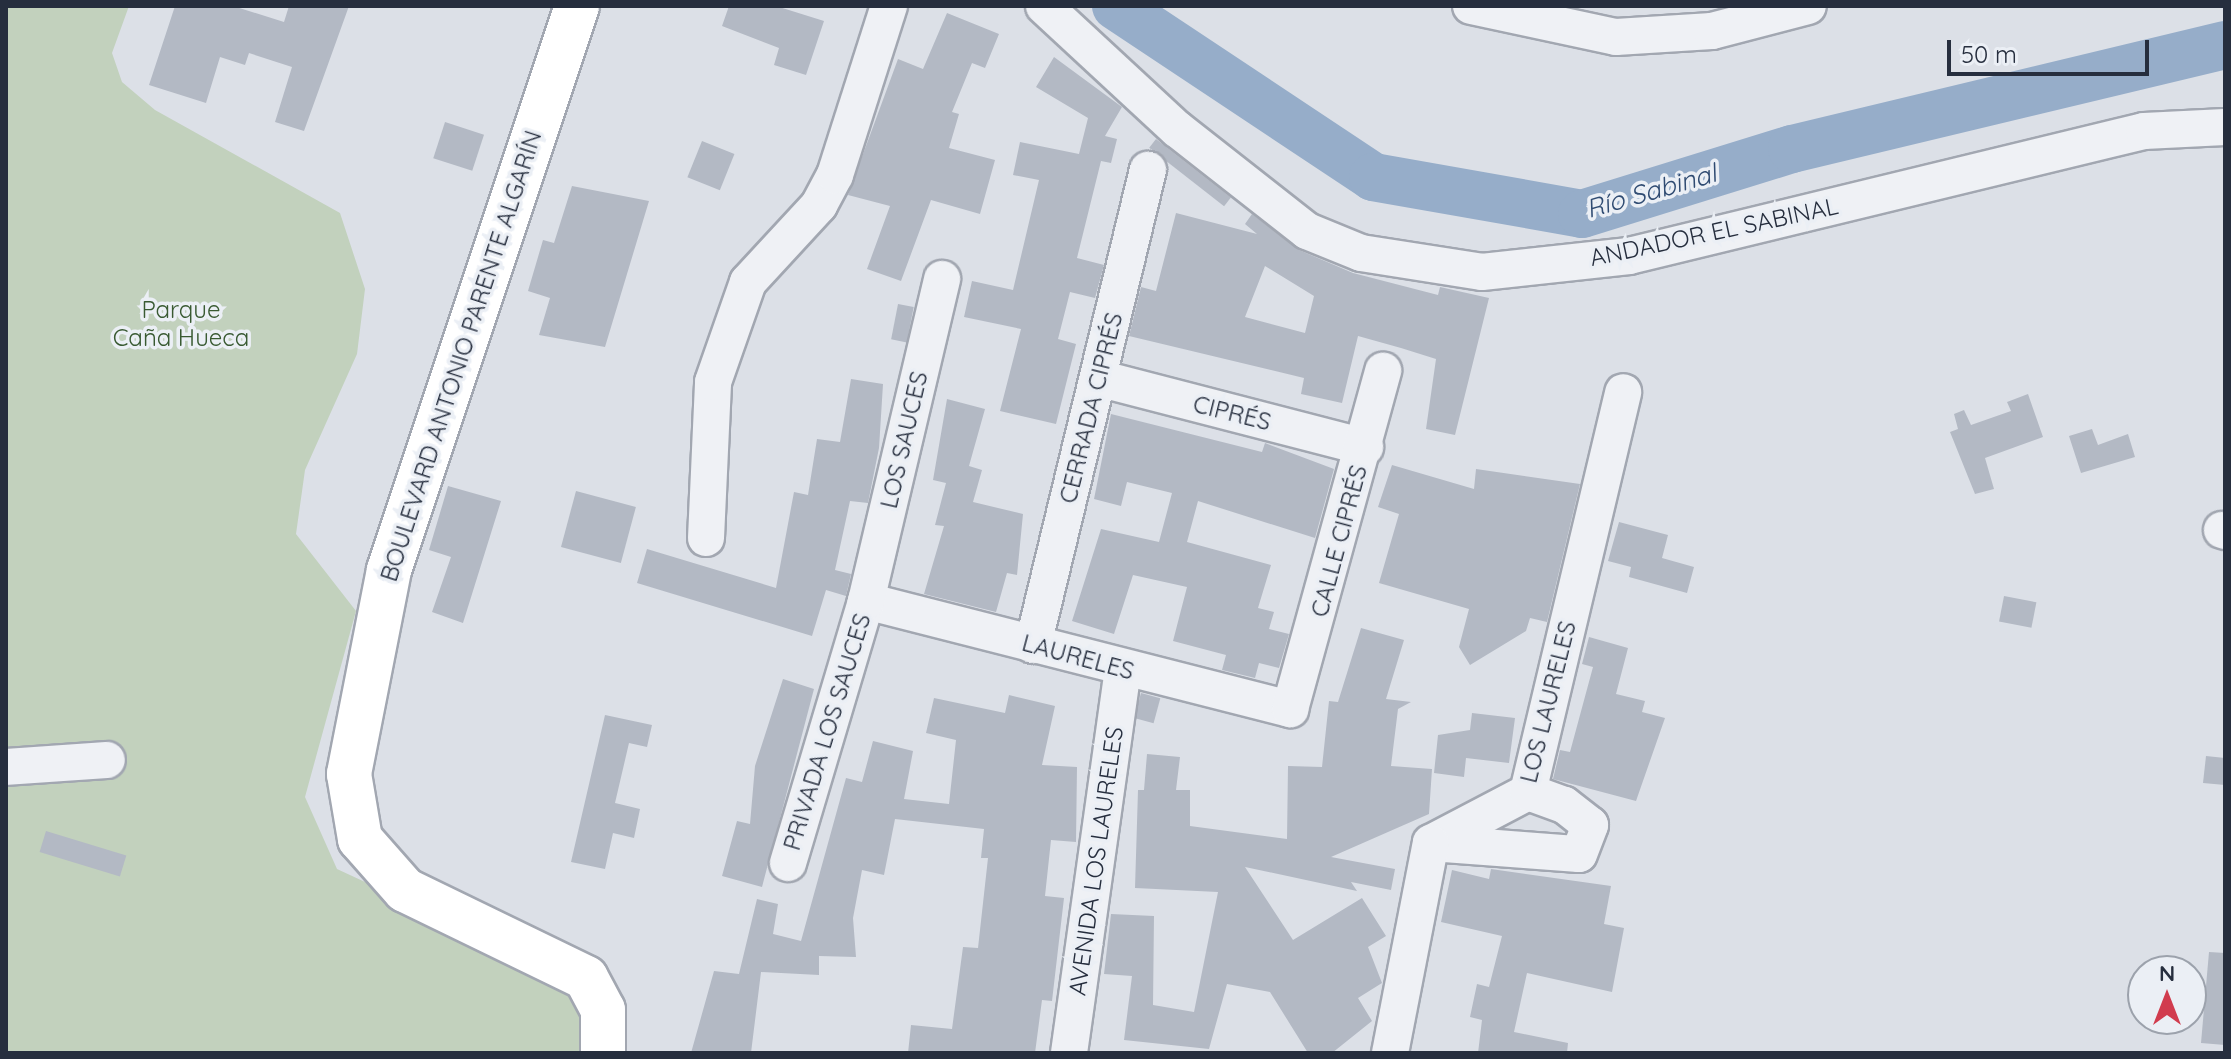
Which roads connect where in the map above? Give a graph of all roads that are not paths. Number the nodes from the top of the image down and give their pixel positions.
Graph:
1 (577, 6) edge
2 (889, 6) edge
3 (1044, 6) edge
4 (1471, 6) edge
5 (1808, 6) edge
6 (2225, 127) edge
7 (1148, 170) dead end
8 (942, 279) dead end
9 (1383, 371) dead end
10 (1098, 378) junction
11 (1623, 392) dead end
12 (1365, 447) junction
13 (706, 538) dead end
14 (866, 601) junction
15 (1033, 645) junction
16 (1123, 669) junction
17 (1290, 709) joint
18 (107, 760) dead end
19 (6, 767) edge
20 (1528, 792) junction
21 (1431, 843) junction
22 (788, 863) dead end
23 (603, 1053) edge
24 (1069, 1053) edge
25 (1390, 1053) edge

1 - 23 main road, BOULEVARD ANTONIO PARENTE ALGARÍN
2 - 13 street
3 - 6 street, ANDADOR EL SABINAL
4 - 5 street
7 - 10 street, CERRADA CIPRÉS
8 - 14 street, LOS SAUCES
9 - 12 street, CALLE CIPRÉS
10 - 12 street, CIPRÉS
10 - 15 street, CERRADA CIPRÉS
11 - 20 street, LOS LAURELES
12 - 17 street, CALLE CIPRÉS
14 - 15 street, LAURELES
14 - 22 street, PRIVADA LOS SAUCES
15 - 16 street, LAURELES
16 - 17 street, LAURELES
16 - 24 street, AVENIDA LOS LAURELES
18 - 19 street
20 - 21 street, LOS LAURELES
20 - 21 street
21 - 25 street

